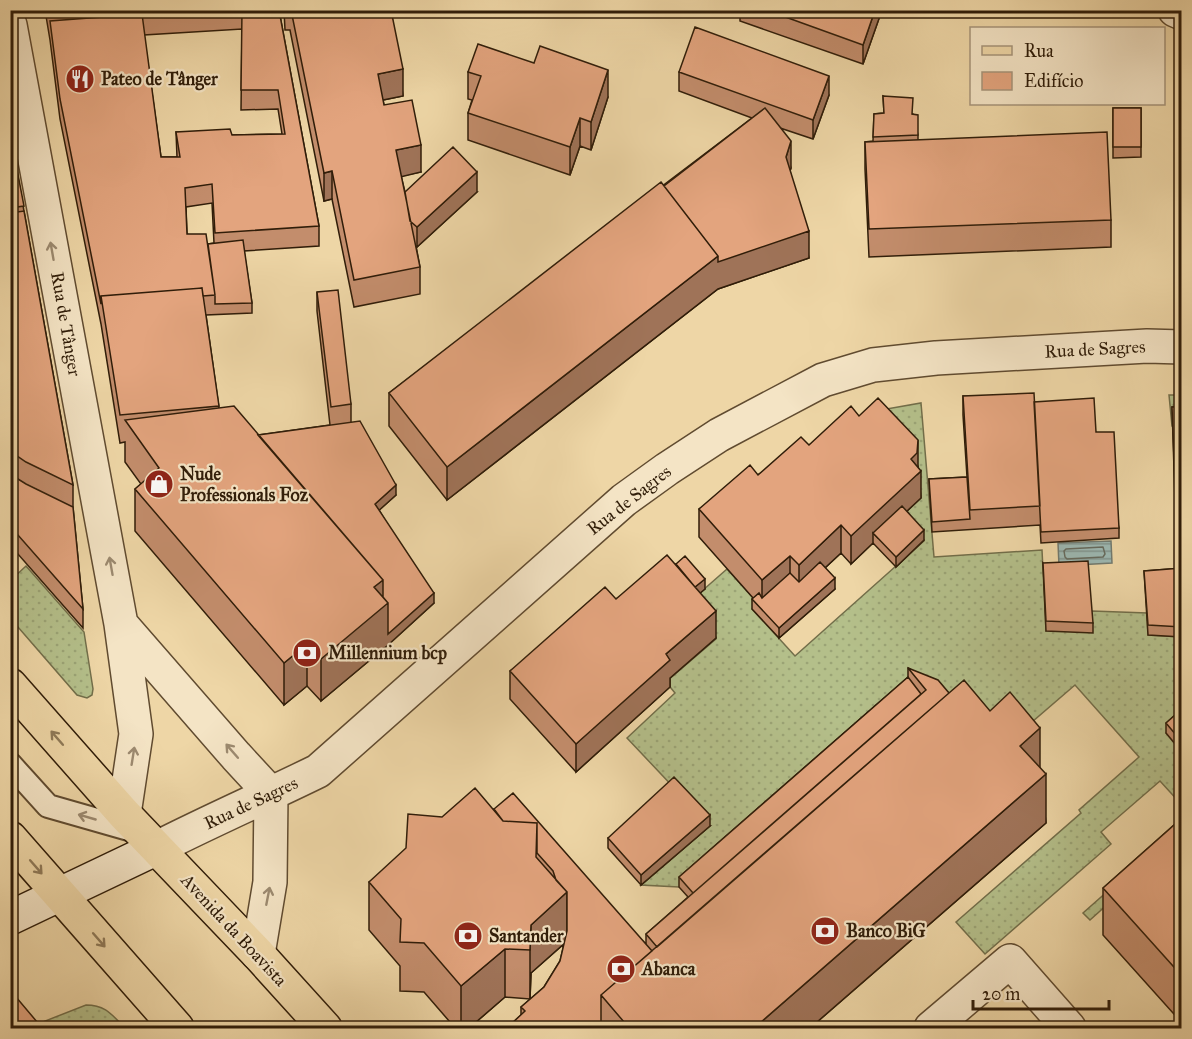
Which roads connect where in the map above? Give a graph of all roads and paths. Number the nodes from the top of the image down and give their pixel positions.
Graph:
1 (1175, 10) edge
2 (1182, 13) edge
3 (10, 25) edge
4 (1182, 347) edge
5 (122, 624) junction
6 (10, 685) edge
7 (10, 764) edge
8 (272, 794) junction
9 (141, 832) junction
10 (10, 838) edge
11 (61, 896) junction
12 (10, 918) edge
13 (258, 954) junction
14 (177, 1029) edge
15 (325, 1029) edge
16 (931, 1029) edge
17 (1069, 1029) edge

1 - 2 street
5 -> 3 street, Rua de Tânger
4 - 8 street, Rua de Sagres
8 -> 5 street
9 -> 5 street, Rua de Tânger
9 -> 6 main road, Avenida da Boavista
9 -> 7 lane
8 - 9 street, Rua de Sagres
13 -> 8 street
9 - 11 street, Rua de Sagres
9 - 13 main road, Avenida da Boavista
10 -> 11 main road
11 - 12 street, Rua de Sagres
11 -> 14 main road
13 - 15 main road, Avenida da Boavista
16 - 17 street

